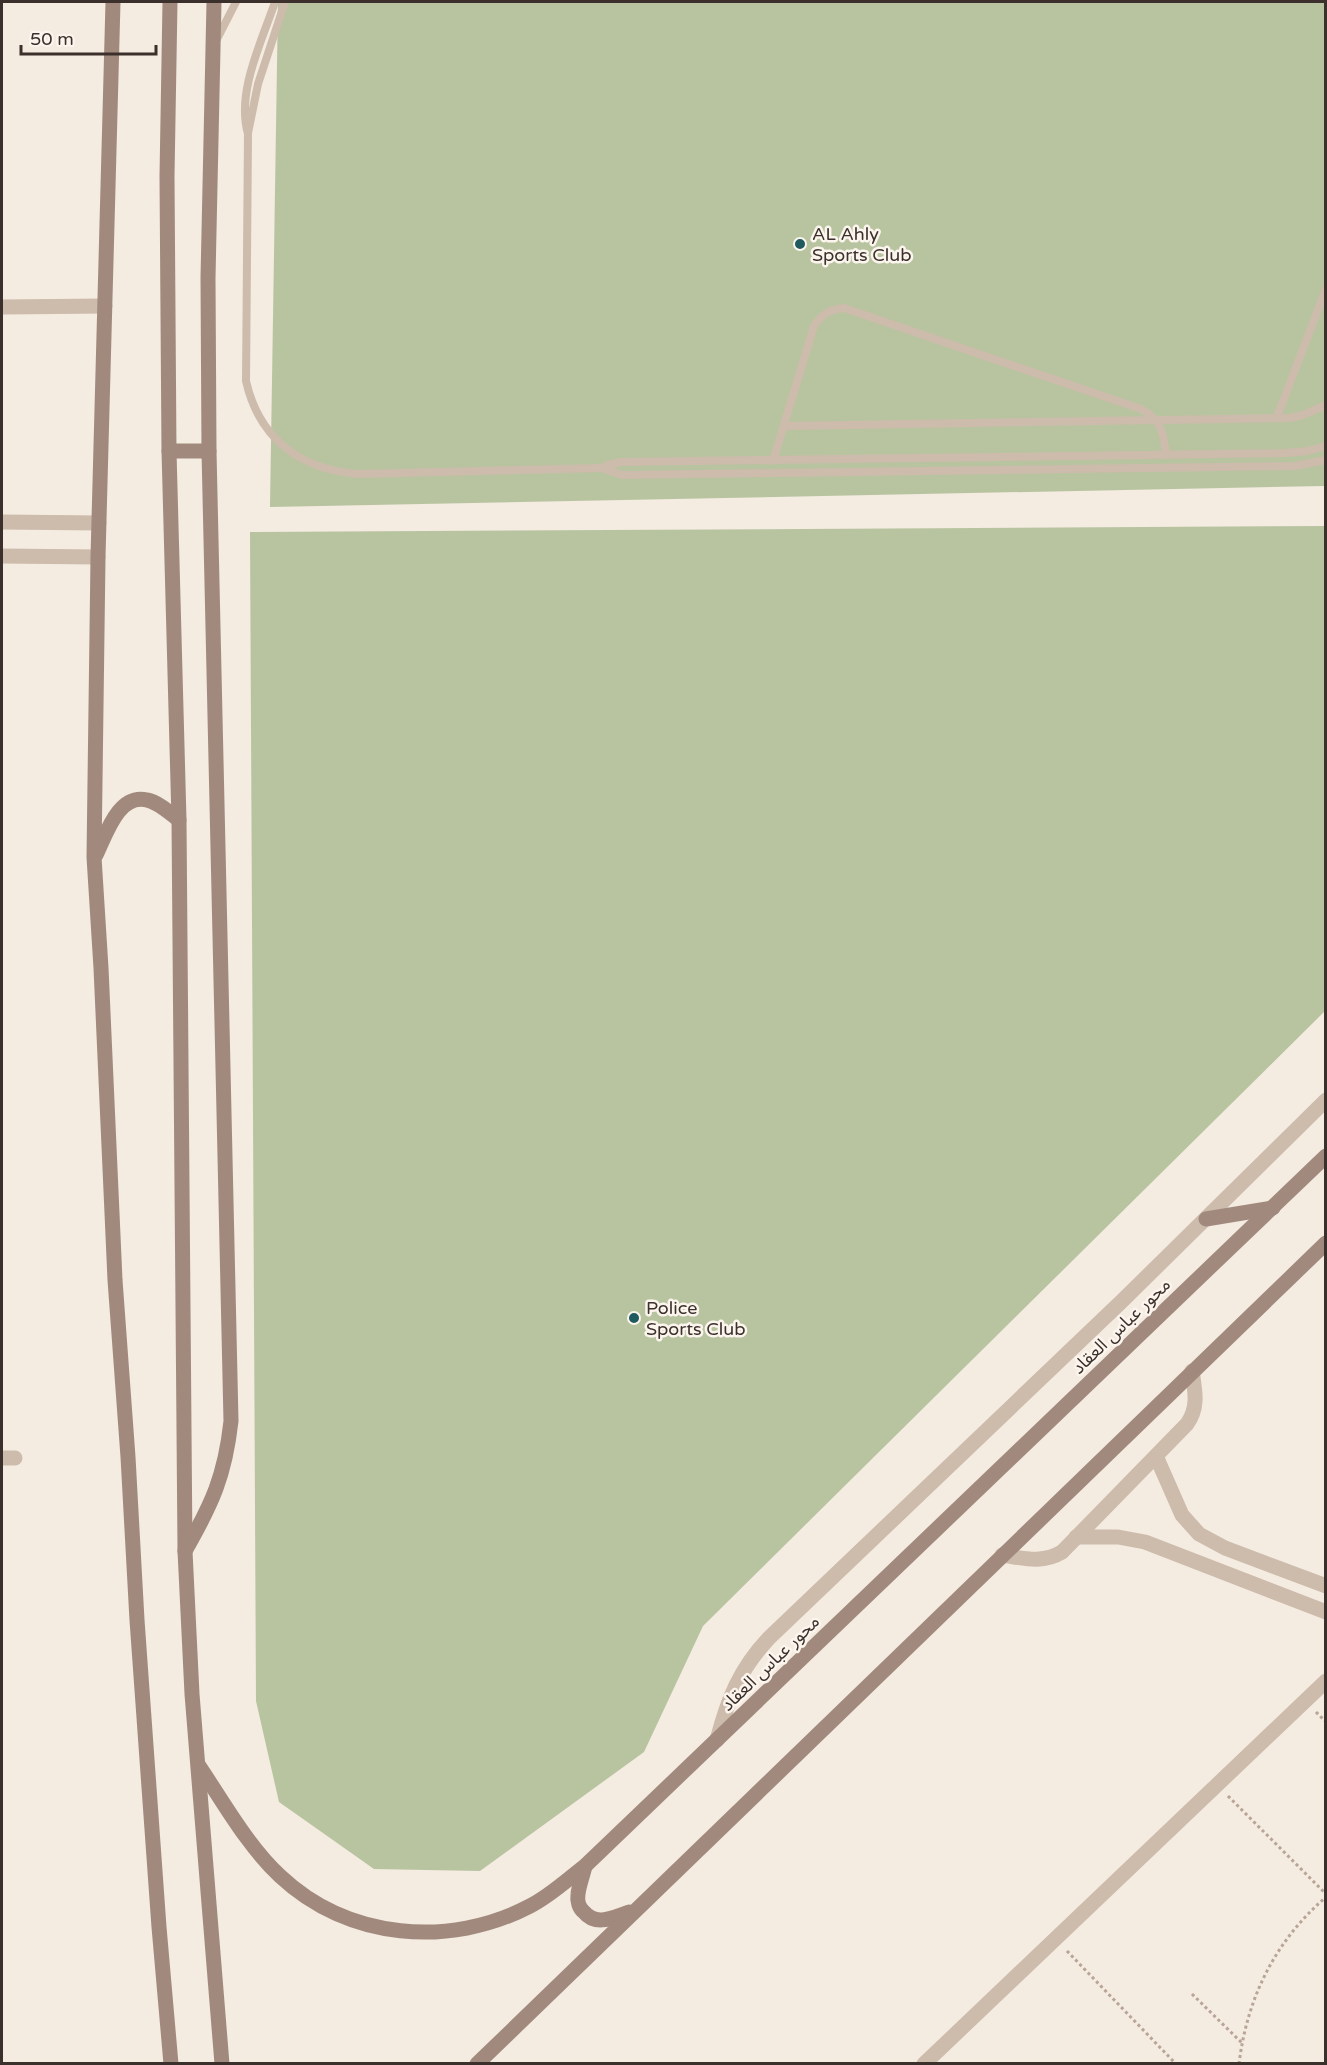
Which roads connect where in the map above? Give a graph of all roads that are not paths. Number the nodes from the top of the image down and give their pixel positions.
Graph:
1 (113, 2) edge
2 (170, 2) edge
3 (214, 2) edge
4 (236, 2) edge
5 (275, 2) edge
6 (285, 2) edge
7 (212, 50) junction
8 (248, 134) junction
9 (1326, 289) edge
10 (2, 306) edge
11 (105, 306) junction
12 (1326, 405) edge
13 (1277, 417) junction
14 (1156, 420) junction
15 (784, 426) junction
16 (1326, 446) edge
17 (169, 451) junction
18 (209, 451) junction
19 (1166, 455) junction
20 (1326, 460) edge
21 (773, 461) junction
22 (602, 468) junction
23 (2, 522) edge
24 (99, 523) junction
25 (2, 556) edge
26 (98, 557) junction
27 (179, 820) junction
28 (94, 857) junction
29 (1326, 1100) edge
30 (1326, 1156) edge
31 (1273, 1208) junction
32 (1206, 1219) junction
33 (1326, 1243) edge
34 (1192, 1371) junction
35 (1156, 1456) junction
36 (1076, 1537) junction
37 (185, 1551) junction
38 (1237, 1552) junction
39 (1002, 1555) junction
40 (1281, 1569) junction
41 (1228, 1575) junction
42 (1323, 1585) edge
43 (1273, 1592) junction
44 (1319, 1609) edge
45 (1326, 1681) edge
46 (717, 1740) junction
47 (197, 1763) junction
48 (585, 1866) junction
49 (635, 1911) junction
50 (171, 2064) edge
51 (222, 2064) edge
52 (477, 2064) edge
53 (924, 2064) edge

1 - 11 main road
2 - 17 main road
3 - 7 main road
4 - 7 lane
5 - 8 lane
6 - 8 lane
7 - 18 main road
8 - 22 lane
9 - 13 lane
10 - 11 street
11 - 24 main road
12 - 13 lane
13 - 14 lane
14 - 15 lane
14 - 15 lane
14 - 19 lane
15 - 21 lane
16 - 19 lane
17 - 18 main road
17 - 27 main road
18 - 37 main road
19 - 21 lane
20 - 22 lane
21 - 22 lane
23 - 24 street
24 - 26 main road
25 - 26 street
26 - 28 main road
27 - 28 main road
27 - 37 main road
28 - 50 main road
29 - 32 street
30 - 31 main road, محور عباس العقاد
31 - 32 main road
31 - 46 main road, محور عباس العقاد
32 - 46 street
33 - 34 main road
34 - 35 street
34 - 39 main road
35 - 36 street
35 - 38 street
36 - 39 street
36 - 41 street
37 - 47 main road
38 - 40 street
38 - 41 street
39 - 49 main road
40 - 42 street
40 - 43 street
41 - 43 street
42 - 44 street
43 - 44 street
45 - 53 street
46 - 48 main road, محور عباس العقاد
47 - 48 main road, محور عباس العقاد
47 - 51 main road
48 - 49 main road
49 - 52 main road

